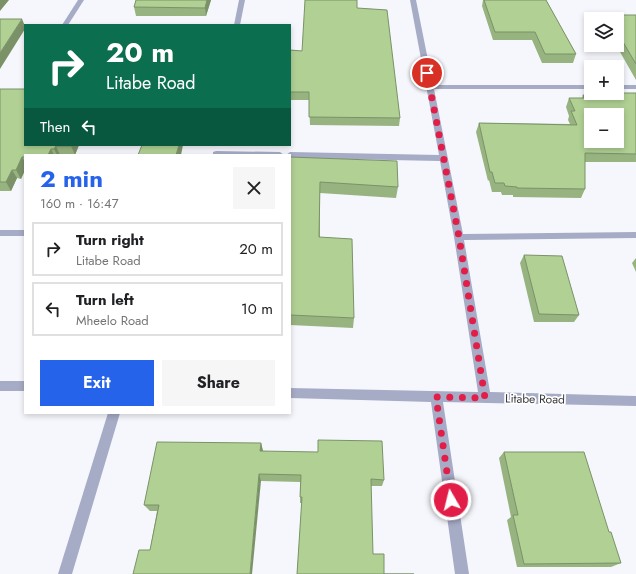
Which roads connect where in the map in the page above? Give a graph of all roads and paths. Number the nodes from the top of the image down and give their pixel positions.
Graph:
1 (81, 0) edge
2 (242, 0) edge
3 (412, 0) edge
4 (66, 24) edge
5 (237, 24) edge
6 (430, 87) junction
7 (584, 87) edge
8 (624, 87) edge
9 (636, 87) edge
10 (291, 155) edge
11 (442, 158) junction
12 (0, 233) edge
13 (24, 233) edge
14 (636, 235) edge
15 (459, 237) junction
16 (0, 386) edge
17 (24, 386) edge
18 (291, 393) edge
19 (436, 397) junction
20 (485, 398) junction
21 (636, 401) edge
22 (114, 414) edge
23 (65, 574) edge
24 (462, 574) edge

1 - 4 street
2 - 5 street
3 - 6 street
6 - 7 street
6 - 11 street
8 - 9 street
10 - 11 street
11 - 15 street
12 - 13 street
14 - 15 street
15 - 20 street
16 - 17 street
18 - 19 street, Litabe Road
19 - 20 street, Litabe Road
19 - 24 street
20 - 21 street, Litabe Road
22 - 23 street

